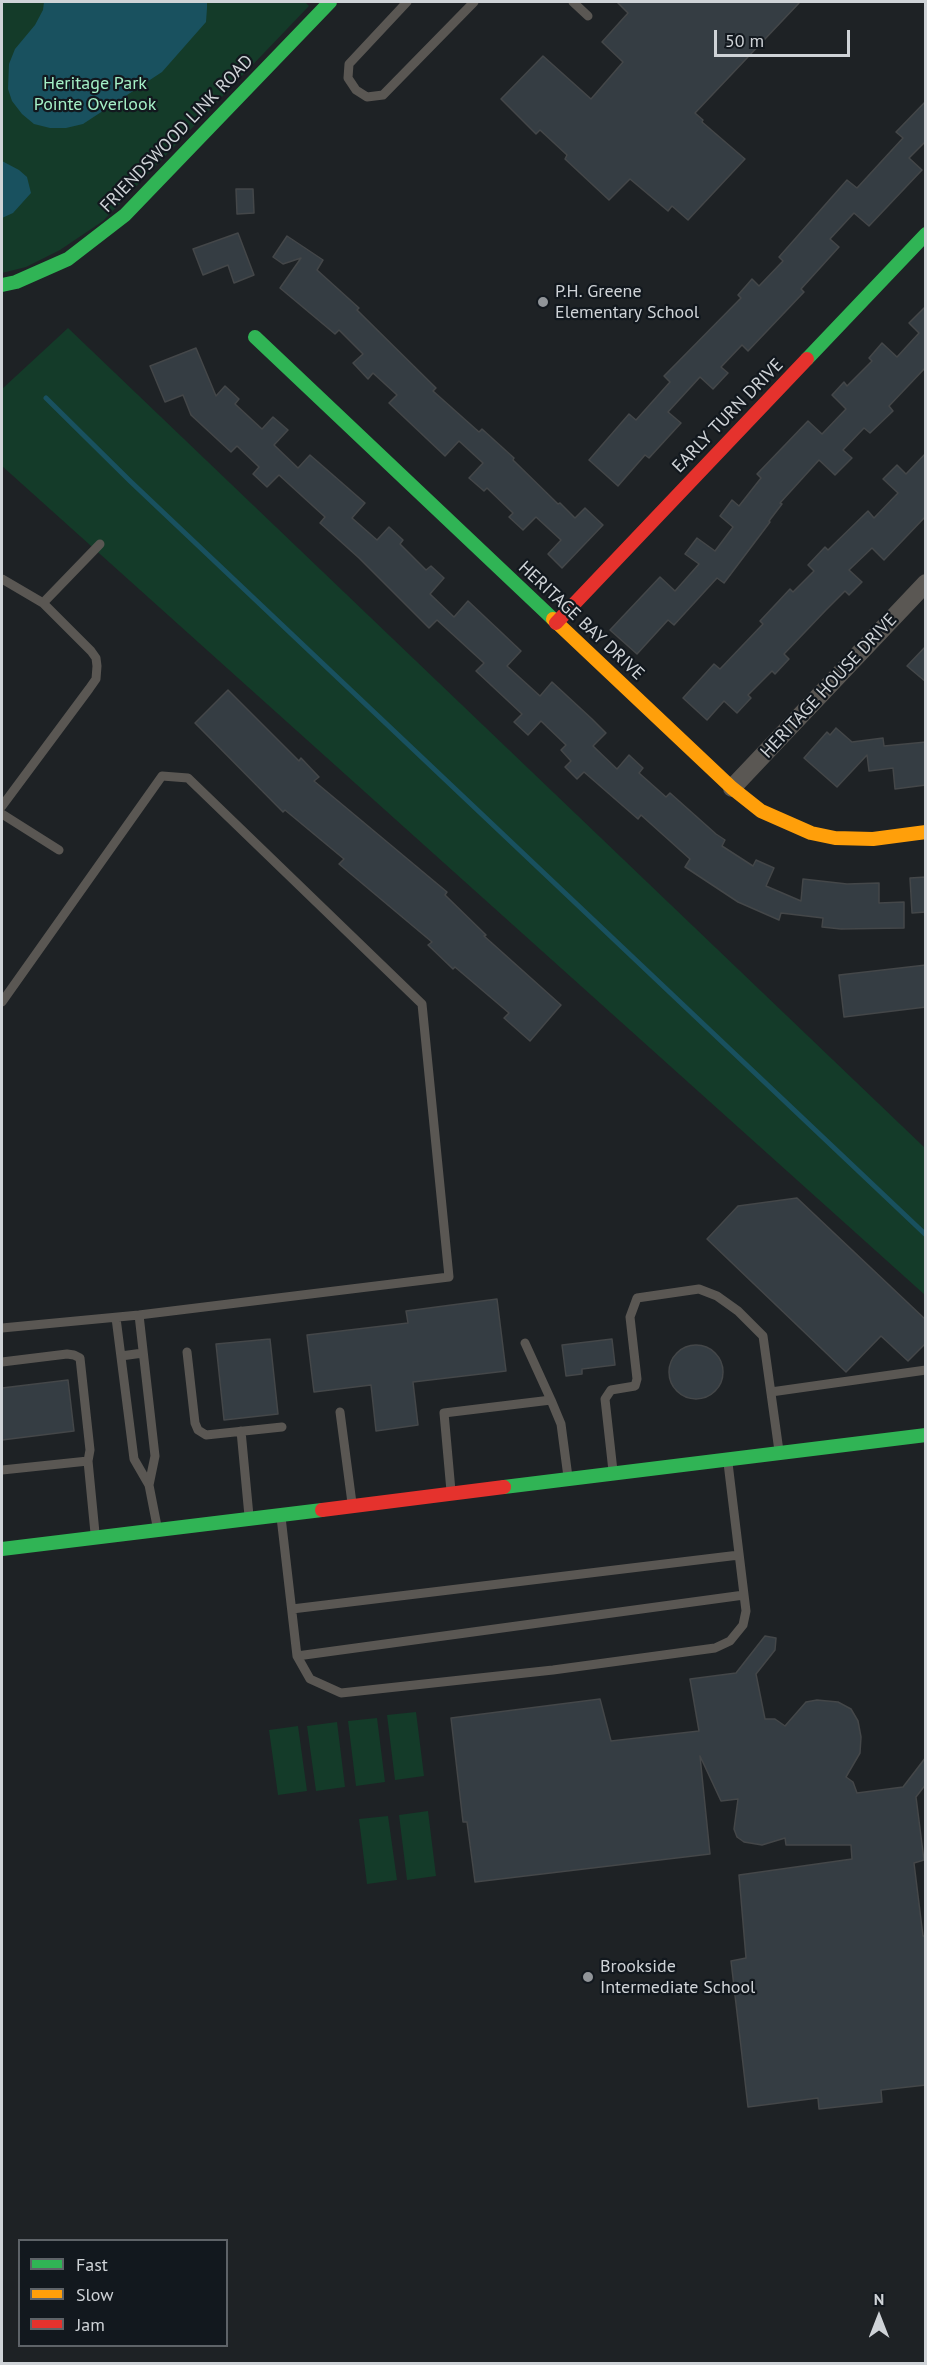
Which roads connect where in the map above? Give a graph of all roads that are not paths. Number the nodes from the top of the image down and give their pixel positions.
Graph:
1 (330, 2) edge
2 (407, 2) edge
3 (474, 2) edge
4 (573, 2) edge
5 (588, 16) dead end
6 (926, 234) edge
7 (2, 285) edge
8 (255, 337) dead end
9 (100, 543) dead end
10 (2, 579) edge
11 (926, 583) edge
12 (43, 603) junction
13 (556, 623) junction
14 (732, 788) junction
15 (2, 806) edge
16 (2, 814) edge
17 (926, 832) edge
18 (59, 850) dead end
19 (2, 1002) edge
20 (139, 1315) junction
21 (116, 1318) junction
22 (2, 1328) edge
23 (525, 1343) dead end
24 (187, 1352) dead end
25 (143, 1353) junction
26 (121, 1356) junction
27 (2, 1362) edge
28 (926, 1371) edge
29 (771, 1392) junction
30 (550, 1400) junction
31 (340, 1412) dead end
32 (282, 1427) dead end
33 (241, 1431) junction
34 (926, 1435) edge
35 (779, 1453) junction
36 (728, 1459) junction
37 (88, 1461) junction
38 (2, 1470) edge
39 (613, 1473) junction
40 (568, 1479) junction
41 (149, 1485) junction
42 (452, 1493) junction
43 (353, 1505) junction
44 (281, 1514) junction
45 (250, 1518) junction
46 (158, 1529) junction
47 (95, 1537) junction
48 (2, 1549) edge
49 (739, 1555) junction
50 (744, 1595) junction
51 (292, 1609) junction
52 (297, 1656) junction

1 - 7 street, FRIENDSWOOD LINK ROAD
2 - 3 lane
4 - 5 lane
6 - 13 street, EARLY TURN DRIVE
8 - 13 street, HERITAGE BAY DRIVE
9 - 12 lane
10 - 12 lane
11 - 14 street, HERITAGE HOUSE DRIVE
12 - 15 lane
13 - 14 street, HERITAGE BAY DRIVE
14 - 17 street, HERITAGE BAY DRIVE
16 - 18 lane
19 - 20 lane
20 - 21 lane
20 - 25 lane
21 - 22 lane
21 - 26 lane
23 - 30 lane
24 - 33 lane
25 - 26 lane
25 - 41 lane
26 - 41 lane
27 - 37 lane
28 - 29 lane
29 - 35 lane
29 - 39 lane
30 - 40 lane
30 - 42 lane
31 - 43 lane
32 - 33 lane
33 - 45 lane
34 - 35 street
35 - 36 street
36 - 39 street
36 - 49 lane
37 - 38 lane
37 - 47 lane
39 - 40 street
40 - 42 street
41 - 46 lane
42 - 43 street
43 - 44 street
44 - 45 street
44 - 51 lane
45 - 46 street
46 - 47 street
47 - 48 street
49 - 50 lane
49 - 51 lane
50 - 52 lane
50 - 52 lane
51 - 52 lane

